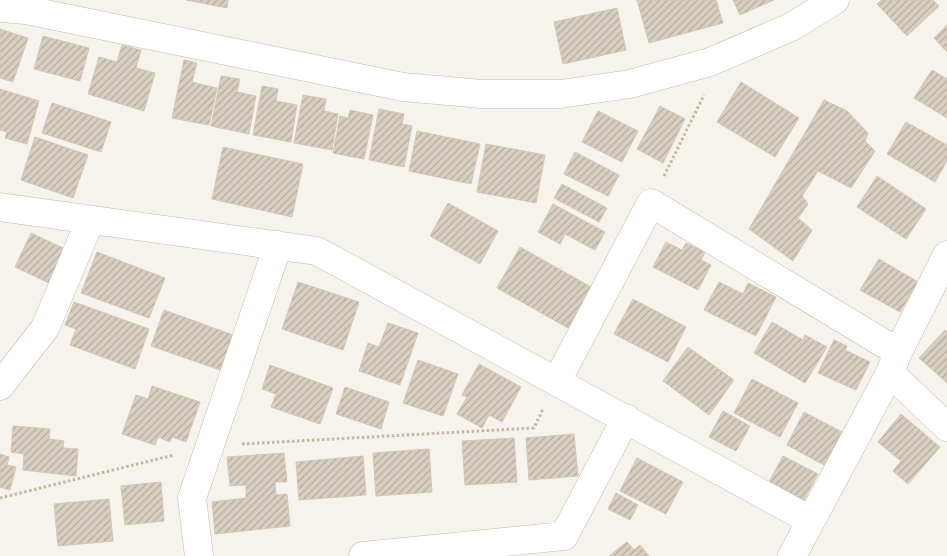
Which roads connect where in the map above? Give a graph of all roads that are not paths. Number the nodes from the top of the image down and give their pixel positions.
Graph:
1 (835, 0) edge
2 (0, 8) edge
3 (0, 207) edge
4 (90, 221) junction
5 (278, 246) junction
6 (947, 255) edge
7 (894, 363) junction
8 (557, 381) junction
9 (0, 386) edge
10 (626, 418) junction
11 (947, 427) edge
12 (810, 520) junction
13 (199, 556) edge
14 (363, 556) edge
15 (792, 556) edge

1 - 2 street
3 - 4 street
4 - 5 street
4 - 9 street
5 - 8 street
5 - 13 street
6 - 7 street
7 - 8 street
7 - 11 street
7 - 12 street
8 - 10 street
10 - 12 street
10 - 14 street
12 - 15 street

